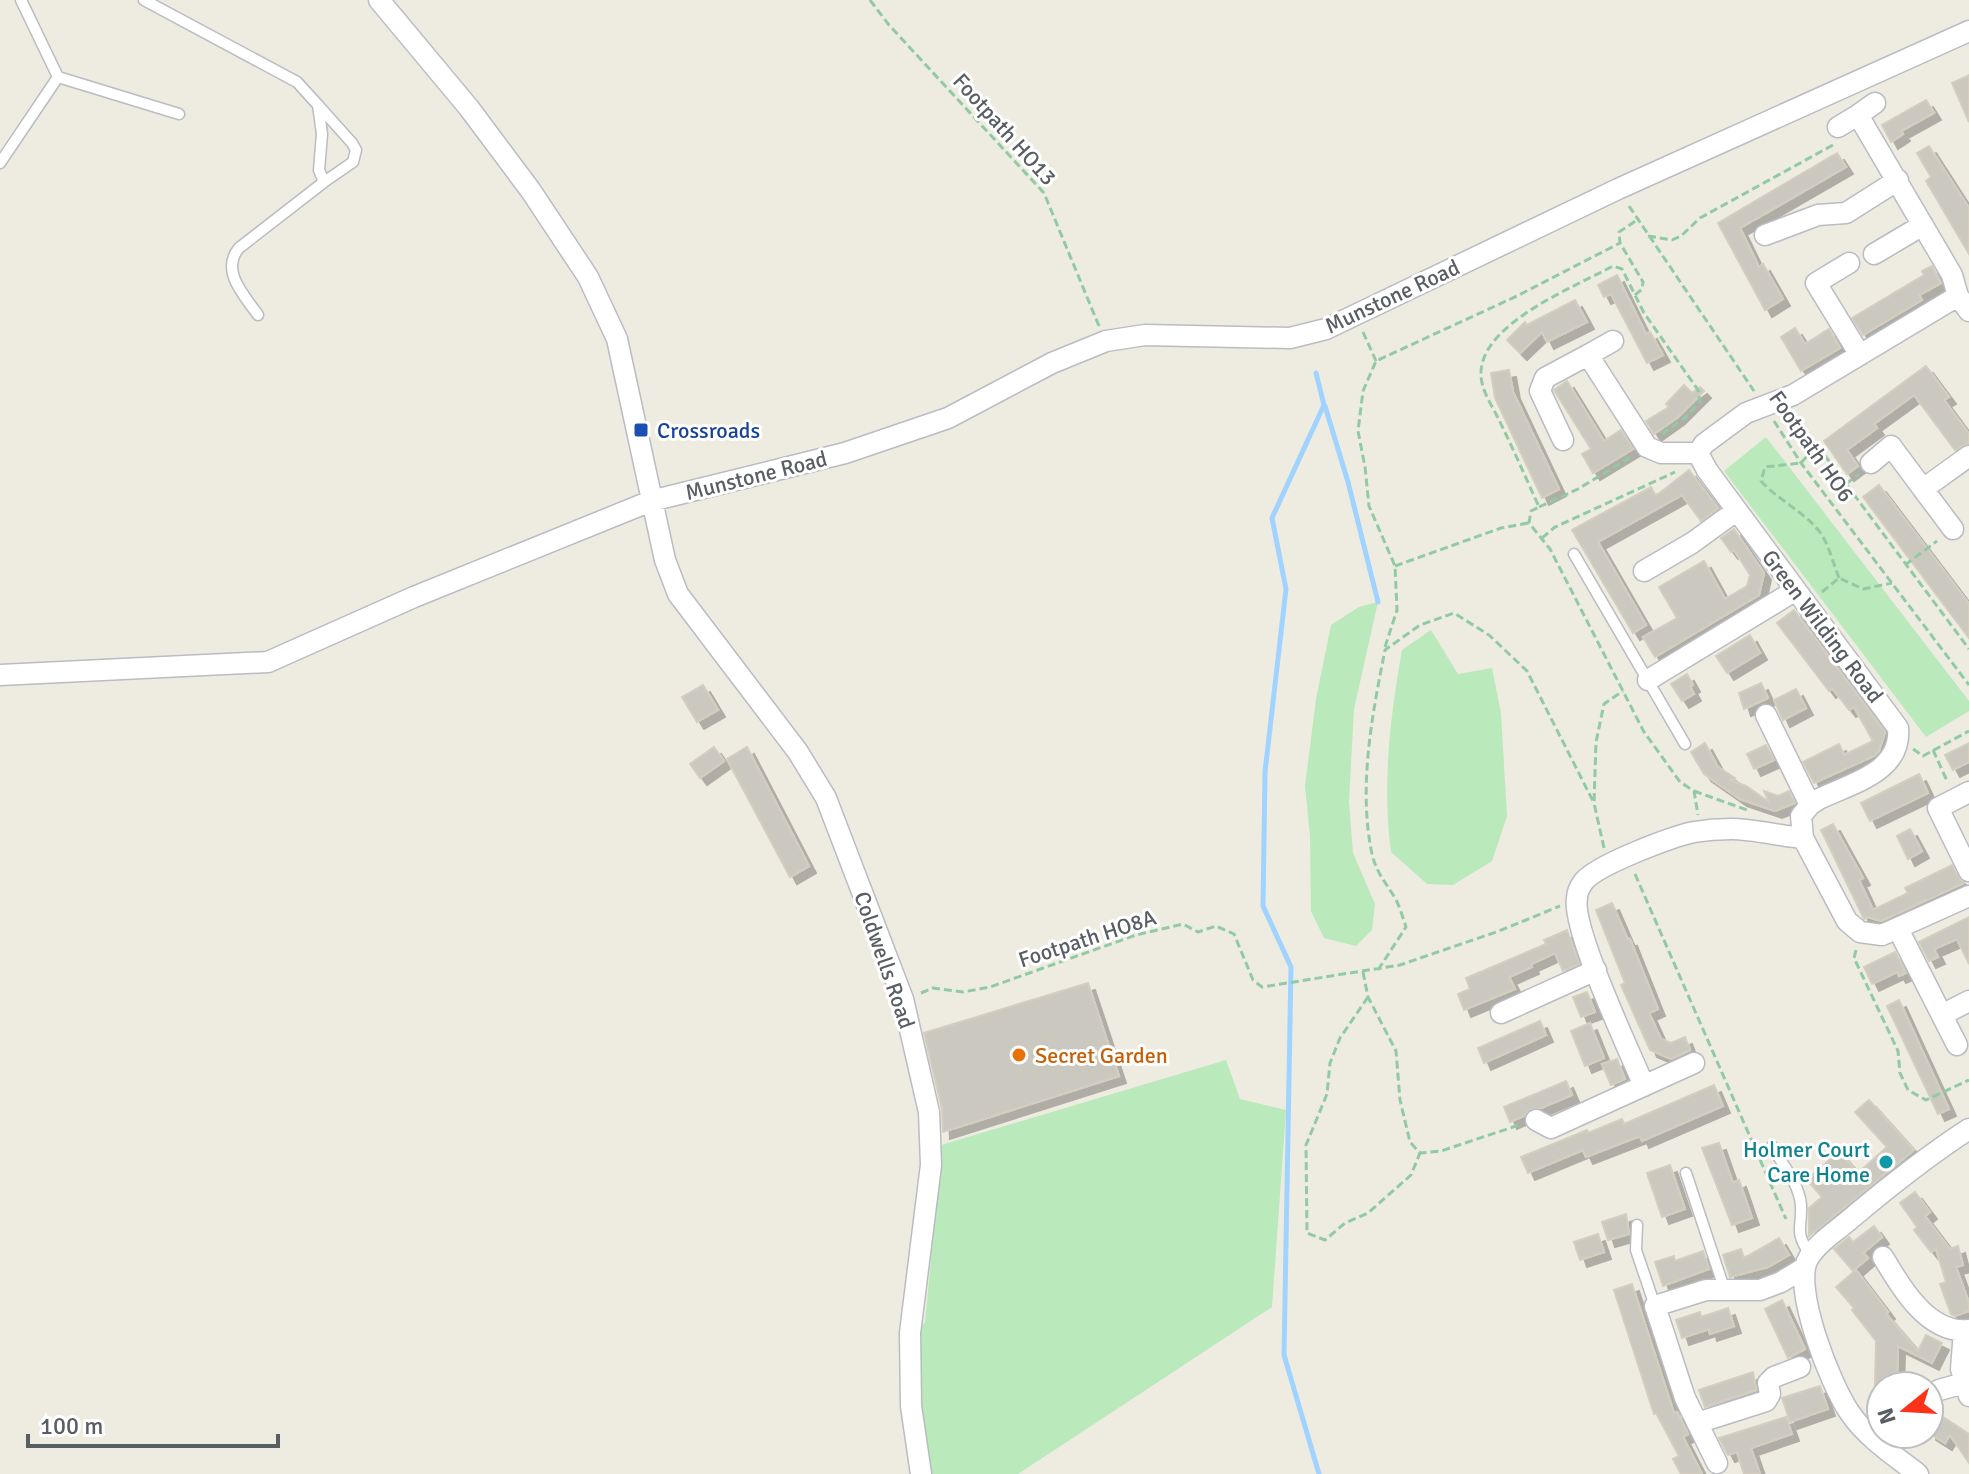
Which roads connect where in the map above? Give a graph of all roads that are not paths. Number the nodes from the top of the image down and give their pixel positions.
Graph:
1 (21, 0) edge
2 (144, 0) edge
3 (379, 0) edge
4 (1969, 31) edge
5 (58, 77) junction
6 (318, 105) junction
7 (179, 114) dead end
8 (1838, 127) dead end
9 (0, 163) edge
10 (1898, 180) junction
11 (324, 182) junction
12 (1923, 225) junction
13 (1765, 235) dead end
14 (1874, 254) dead end
15 (1849, 263) dead end
16 (1963, 304) edge
17 (258, 315) dead end
18 (1613, 341) dead end
19 (1588, 355) junction
20 (1860, 355) junction
21 (1563, 440) dead end
22 (1699, 456) junction
23 (1969, 456) edge
24 (1871, 463) dead end
25 (1923, 489) junction
26 (651, 501) junction
27 (1736, 511) junction
28 (1953, 529) road end
29 (1574, 554) dead end
30 (1644, 571) dead end
31 (1801, 597) junction
32 (0, 675) edge
33 (1648, 680) junction
34 (1766, 715) dead end
35 (1685, 744) dead end
36 (1962, 796) edge
37 (1810, 805) junction
38 (1803, 838) junction
39 (1969, 871) edge
40 (1969, 896) edge
41 (1898, 929) junction
42 (1596, 970) junction
43 (1969, 1001) edge
44 (1501, 1013) dead end
45 (1942, 1015) junction
46 (1957, 1045) dead end
47 (1694, 1063) dead end
48 (1644, 1086) junction
49 (1536, 1120) road end
50 (1969, 1129) edge
51 (1772, 1146) dead end
52 (1686, 1173) dead end
53 (1637, 1225) dead end
54 (1883, 1257) dead end
55 (1807, 1262) junction
56 (1725, 1291) junction
57 (1655, 1306) junction
58 (1966, 1331) edge
59 (1800, 1367) dead end
60 (1967, 1389) edge
61 (1945, 1390) edge
62 (1697, 1423) junction
63 (1717, 1463) dead end
64 (921, 1474) edge
65 (1918, 1474) edge

1 - 5 lane
2 - 6 lane
3 - 26 street, Coldwells Road
4 - 26 street, Munstone Road
5 - 7 lane
5 - 9 lane
6 - 11 lane
6 - 11 lane
8 - 10 street
10 - 12 street
10 - 13 street
11 - 17 lane
12 - 14 street
12 - 16 street
15 - 20 street
16 - 20 street
18 - 19 street
19 - 21 street
19 - 22 street
20 - 22 street
22 - 27 street, Green Wilding Road
23 - 25 street
24 - 25 street
25 - 28 street
26 - 32 street, Munstone Road
26 - 64 street, Coldwells Road
27 - 30 street
27 - 31 street, Green Wilding Road
29 - 33 lane
31 - 33 street
31 - 37 street, Green Wilding Road
33 - 35 lane
34 - 37 street
36 - 39 street
37 - 38 street
38 - 41 street
38 - 42 street
40 - 41 street
41 - 45 street
42 - 44 street
42 - 48 street
43 - 45 street
45 - 46 street
47 - 48 street
48 - 49 street
50 - 55 street
51 - 55 lane
52 - 56 lane
53 - 57 lane
54 - 58 street
55 - 56 street
55 - 65 street
56 - 57 street
57 - 62 street
58 - 60 street
59 - 62 street
60 - 61 street
62 - 63 street

